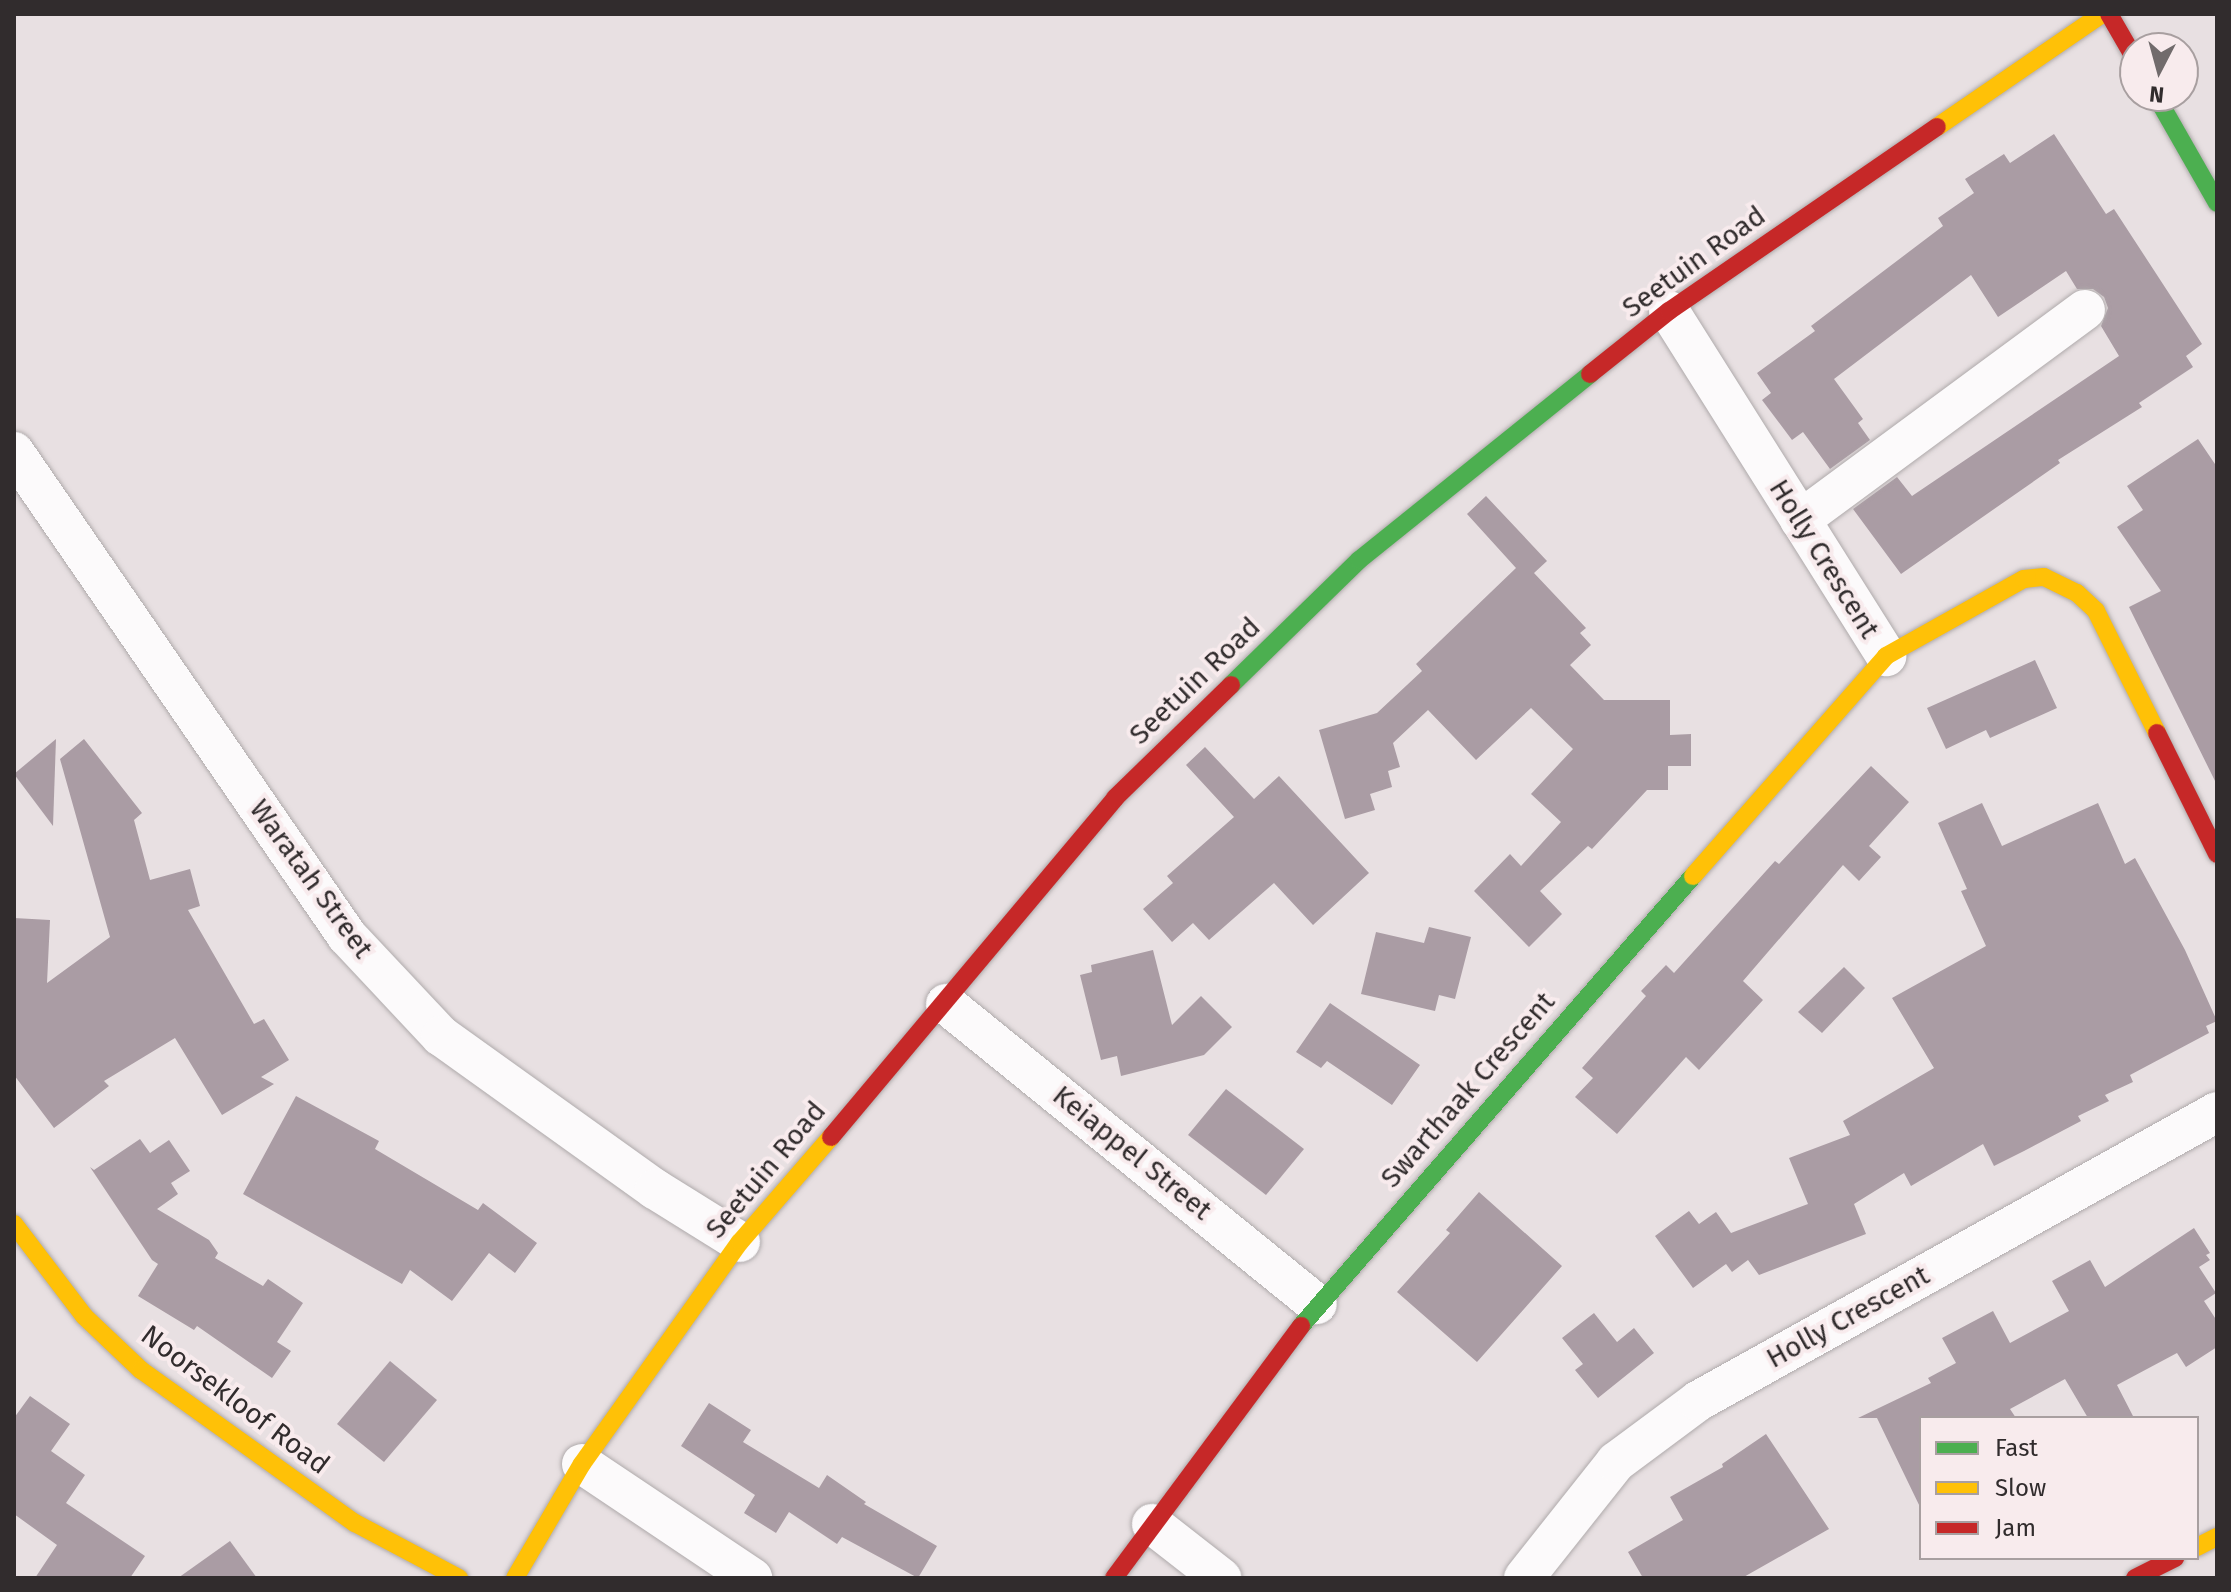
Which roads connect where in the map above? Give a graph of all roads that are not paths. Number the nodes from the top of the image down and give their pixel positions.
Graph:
1 (2102, 14) edge
2 (2109, 14) edge
3 (2119, 32) edge
4 (2165, 112) edge
5 (2217, 203) edge
6 (2085, 310) dead end
7 (1669, 311) junction
8 (14, 452) edge
9 (1800, 520) junction
10 (1886, 656) junction
11 (2217, 854) edge
12 (946, 1004) junction
13 (2217, 1112) edge
14 (14, 1224) edge
15 (740, 1242) junction
16 (1317, 1304) junction
17 (582, 1464) junction
18 (1152, 1524) junction
19 (2217, 1537) edge
20 (2199, 1546) edge
21 (2171, 1560) edge
22 (459, 1578) edge
23 (515, 1578) edge
24 (752, 1578) edge
25 (1114, 1578) edge
26 (1221, 1578) edge
27 (1524, 1578) edge
28 (2135, 1578) edge

1 - 7 street, Seetuin Road
2 - 3 street
4 - 5 street
6 - 9 street
7 - 9 street, Holly Crescent
7 - 12 street, Seetuin Road
8 - 15 street, Waratah Street
9 - 10 street, Holly Crescent
10 - 11 street, Holly Crescent
10 - 16 street, Swarthaak Crescent
12 - 15 street, Seetuin Road
12 - 16 street, Keiappel Street
13 - 27 street, Holly Crescent
14 - 22 street, Noorsekloof Road
15 - 17 street, Seetuin Road
16 - 18 street, Swarthaak Crescent
17 - 23 street, Seetuin Road
17 - 24 street
18 - 25 street, Swarthaak Crescent
18 - 26 street
19 - 20 street
21 - 28 street

